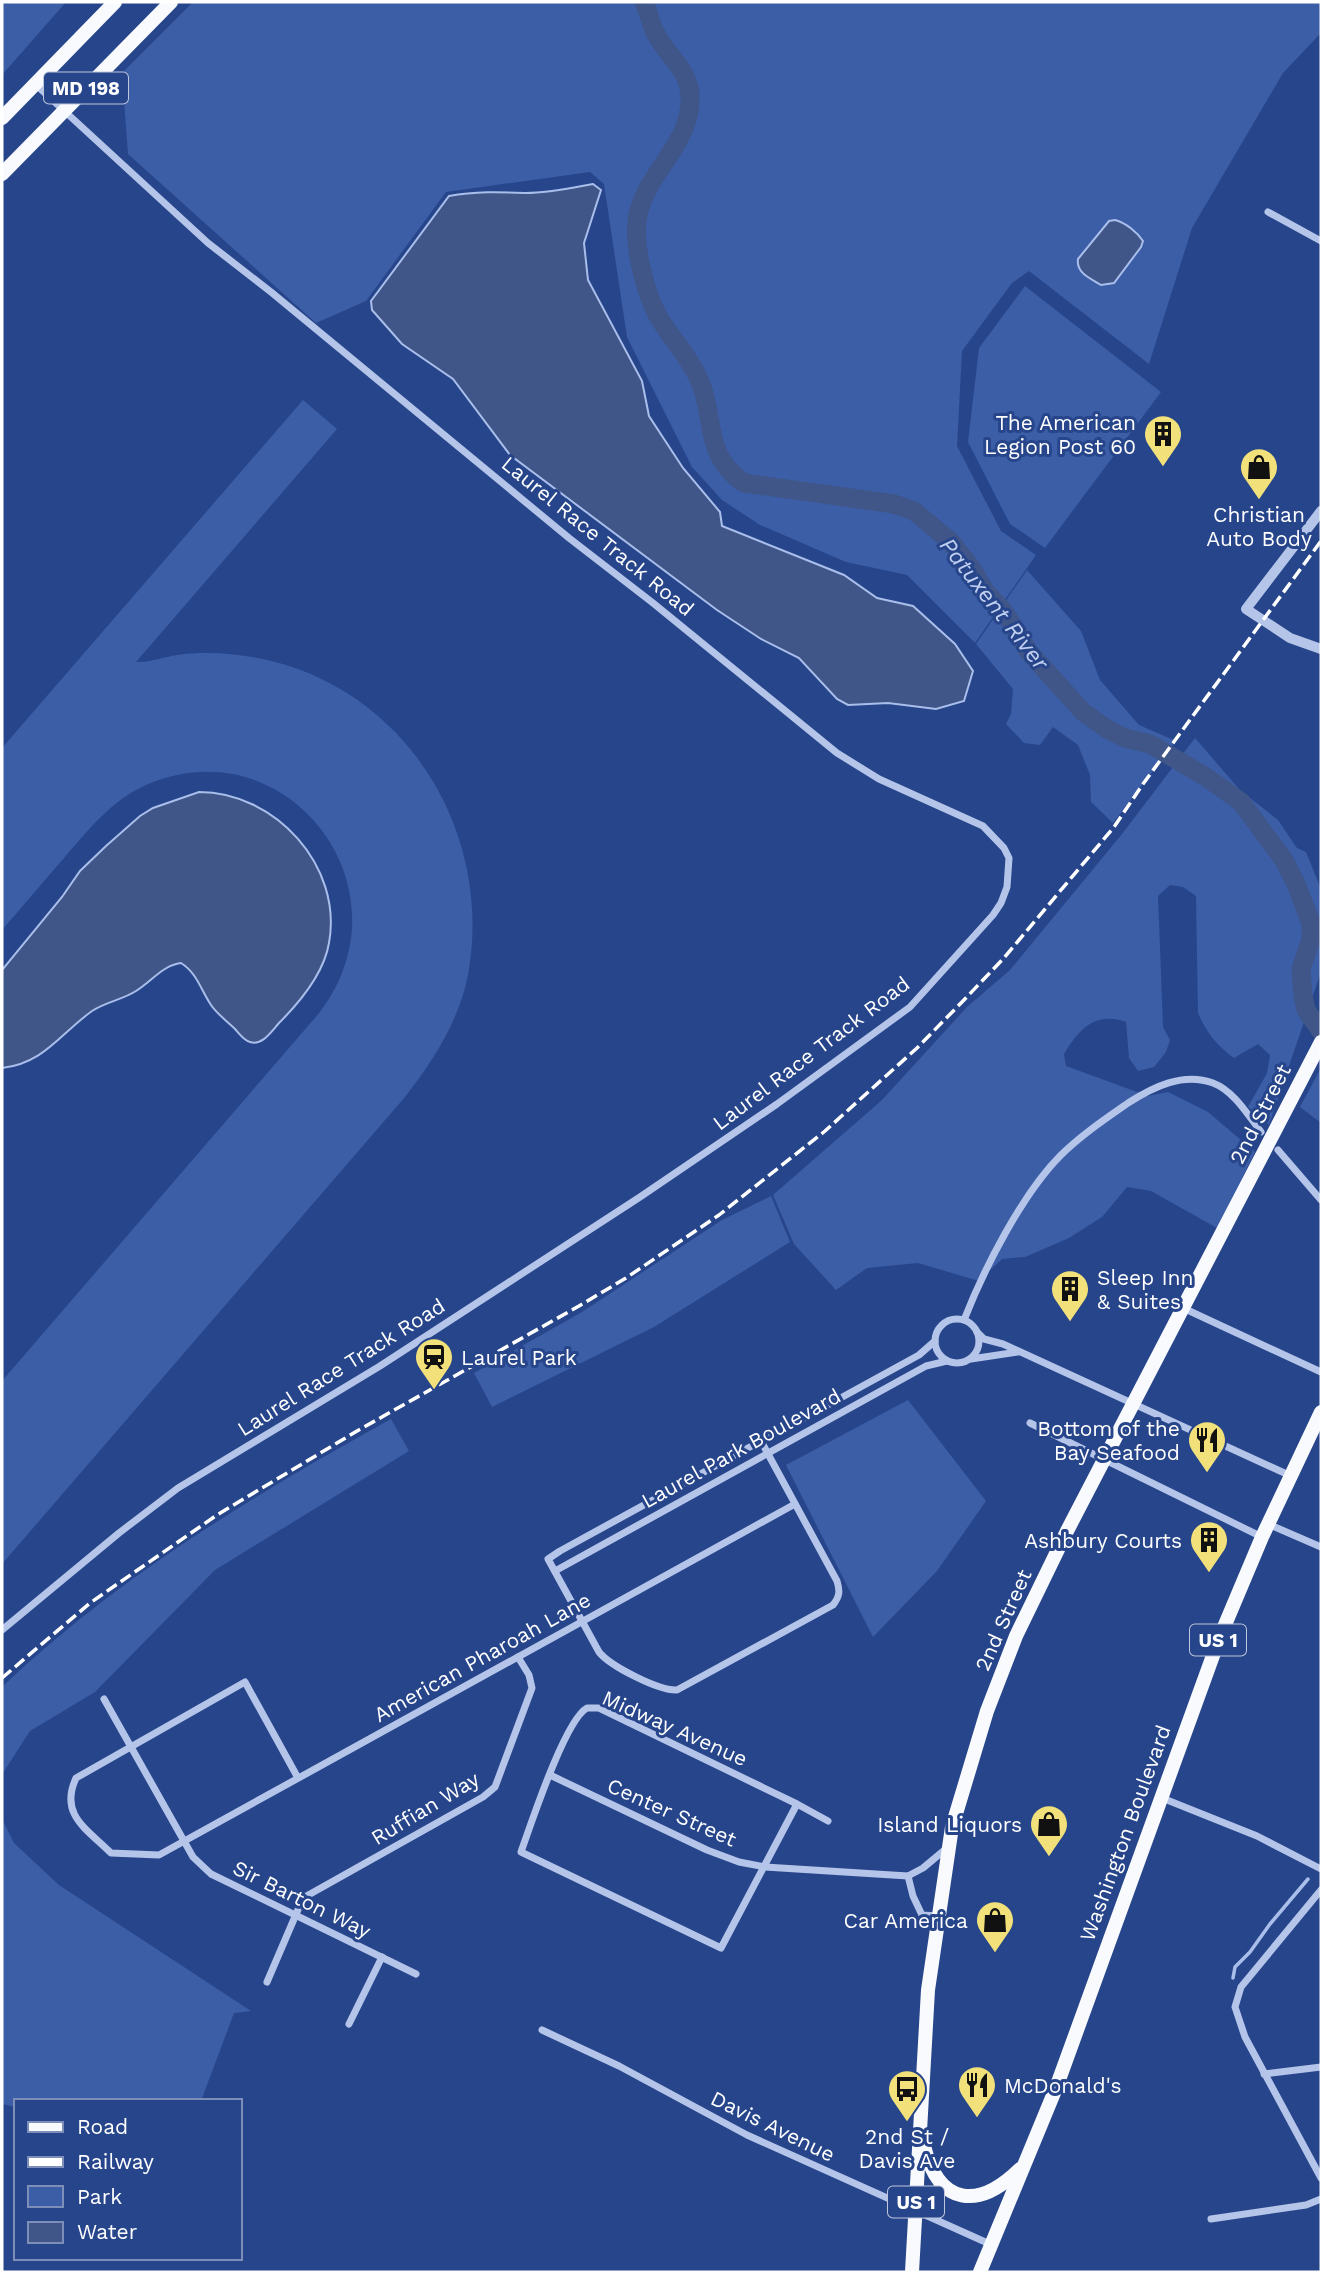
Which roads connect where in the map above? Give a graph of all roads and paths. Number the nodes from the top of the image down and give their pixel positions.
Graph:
1 (115, 2) edge
2 (171, 2) edge
3 (34, 84) junction
4 (63, 111) junction
5 (2, 118) edge
6 (2, 174) edge
7 (1268, 212) dead end
8 (1321, 241) edge
9 (1321, 511) edge
10 (1321, 649) edge
11 (1321, 1042) edge
12 (1261, 1132) dead end
13 (1278, 1150) dead end
14 (1321, 1200) edge
15 (1184, 1308) junction
16 (964, 1320) junction
17 (977, 1332) junction
18 (935, 1341) junction
19 (1018, 1352) junction
20 (971, 1359) junction
21 (947, 1361) junction
22 (1321, 1372) edge
23 (1133, 1404) junction
24 (1321, 1412) edge
25 (1030, 1423) dead end
26 (761, 1441) junction
27 (767, 1454) junction
28 (1104, 1459) junction
29 (1291, 1476) junction
30 (796, 1504) junction
31 (1265, 1531) junction
32 (1321, 1547) edge
33 (555, 1571) junction
34 (582, 1623) junction
35 (2, 1630) edge
36 (519, 1657) junction
37 (104, 1699) dead end
38 (132, 1747) junction
39 (550, 1775) junction
40 (298, 1778) junction
41 (1161, 1798) junction
42 (797, 1804) junction
43 (828, 1821) dead end
44 (184, 1840) junction
45 (948, 1848) junction
46 (765, 1867) junction
47 (1321, 1869) edge
48 (908, 1876) junction
49 (1321, 1890) edge
50 (297, 1916) junction
51 (938, 1916) junction
52 (382, 1957) junction
53 (416, 1974) dead end
54 (267, 1982) dead end
55 (349, 2024) dead end
56 (542, 2030) dead end
57 (1321, 2067) edge
58 (1264, 2074) junction
59 (920, 2131) junction
60 (1025, 2163) junction
61 (1321, 2178) edge
62 (1321, 2199) edge
63 (916, 2212) junction
64 (1211, 2219) dead end
65 (992, 2245) junction
66 (912, 2272) edge
67 (980, 2272) edge

1 - 3 main road, MD 198
2 - 4 main road, MD 198
3 - 4 street, Laurel Race Track Road
3 - 5 main road, MD 198
4 - 6 main road, MD 198
4 - 35 street, Laurel Race Track Road
7 - 8 street
9 - 10 street
11 - 15 main road, 2nd Street / US 1
12 - 16 street
13 - 14 street
15 - 22 street
15 - 23 main road, 2nd Street / US 1
16 - 17 street
16 - 18 street, Laurel Park Boulevard
17 - 19 street
17 - 20 street
18 - 21 street
18 - 26 street, Laurel Park Boulevard
19 - 20 street, Laurel Park Boulevard
19 - 23 street
20 - 21 street, Laurel Park Boulevard
21 - 27 street, Laurel Park Boulevard
23 - 28 main road, 2nd Street / US 1
23 - 29 street
24 - 29 main road, Washington Boulevard / US 1
25 - 28 street
26 - 27 street
26 - 33 street, Laurel Park Boulevard
27 - 30 street
27 - 33 street, Laurel Park Boulevard
28 - 31 street
28 - 45 main road, 2nd Street / US 1
29 - 31 main road, Washington Boulevard / US 1
30 - 34 street, American Pharoah Lane
30 - 34 street
31 - 32 street
31 - 41 main road, Washington Boulevard / US 1
33 - 34 street
34 - 36 street, American Pharoah Lane
36 - 40 street, American Pharoah Lane
36 - 50 street, Ruffian Way
37 - 38 street, Sir Barton Way
38 - 40 street, American Pharoah Lane
38 - 44 street, Sir Barton Way
38 - 44 street, American Pharoah Lane
39 - 42 street, Midway Avenue
39 - 46 street, Center Street
39 - 46 street, Midway Avenue
40 - 44 street, American Pharoah Lane
41 - 47 street
41 - 60 main road, Washington Boulevard / US 1
42 - 43 street, Midway Avenue
42 - 46 street
44 - 50 street, Sir Barton Way
45 - 48 street
45 - 51 main road, 2nd Street / US 1
46 - 48 street, Center Street
48 - 51 street
49 - 58 street
50 - 52 street, Sir Barton Way
50 - 54 street, Ruffian Way
51 - 59 main road, 2nd Street / US 1
52 - 53 street, Sir Barton Way
52 - 55 street
56 - 63 street, Davis Avenue
57 - 58 street
58 - 61 street
59 - 60 main road
59 - 63 main road, 2nd Street / US 1
60 - 65 main road, Washington Boulevard / US 1
62 - 64 street
63 - 65 street, Davis Avenue
63 - 66 main road, 2nd Street / US 1
65 - 67 main road, Washington Boulevard / US 1

